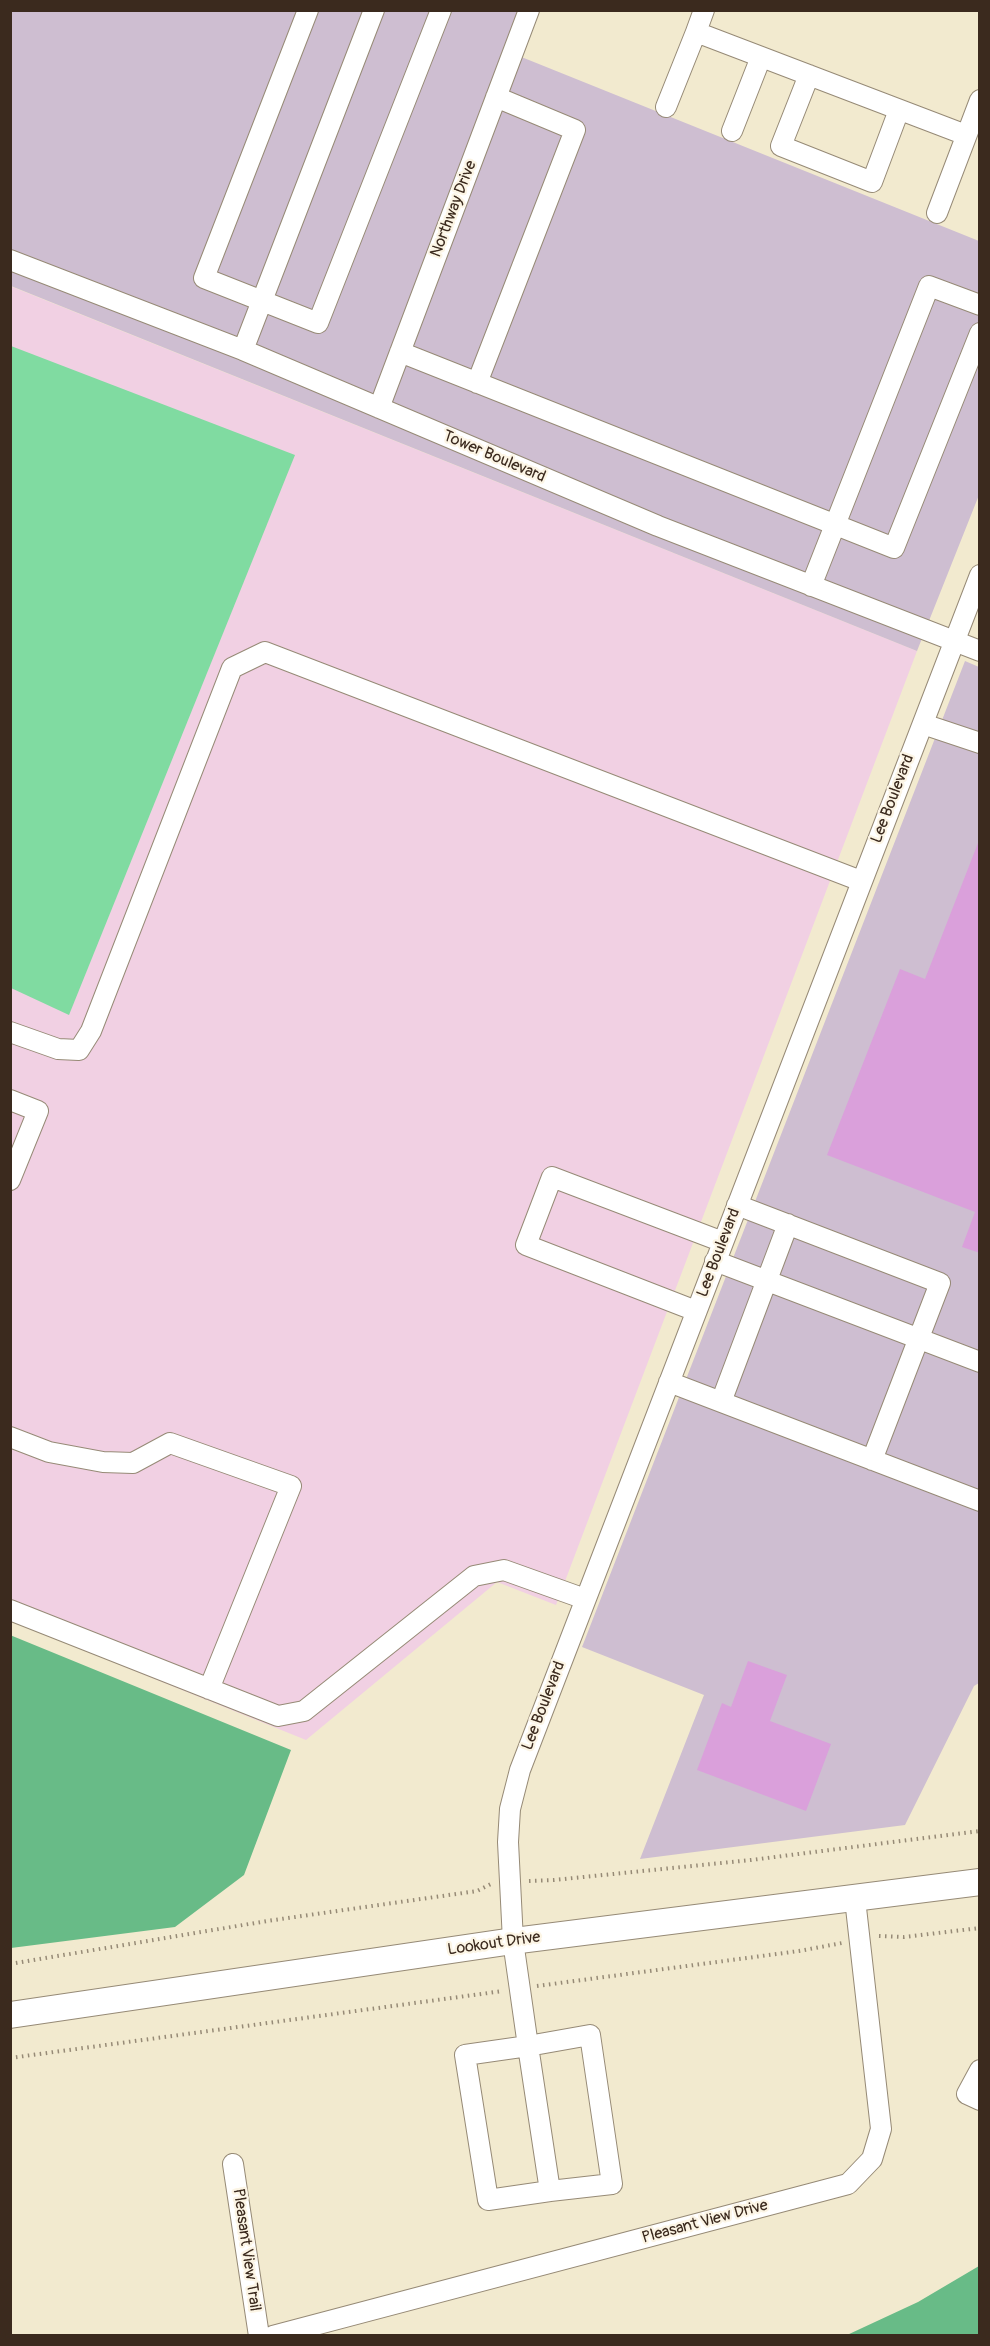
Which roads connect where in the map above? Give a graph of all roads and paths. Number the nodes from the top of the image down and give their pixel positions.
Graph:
1 (308, 10) edge
2 (374, 10) edge
3 (441, 10) edge
4 (529, 10) edge
5 (705, 10) edge
6 (696, 32) junction
7 (761, 57) junction
8 (809, 75) junction
9 (496, 97) junction
10 (980, 100) edge
11 (666, 107) dead end
12 (899, 110) junction
13 (732, 130) dead end
14 (966, 135) junction
15 (937, 213) dead end
16 (10, 260) edge
17 (262, 302) junction
18 (980, 305) edge
19 (980, 333) edge
20 (243, 350) junction
21 (400, 352) junction
22 (477, 383) junction
23 (379, 408) junction
24 (835, 525) junction
25 (980, 575) edge
26 (811, 586) junction
27 (954, 642) junction
28 (980, 651) edge
29 (923, 724) junction
30 (980, 743) edge
31 (861, 881) junction
32 (10, 1032) edge
33 (10, 1100) edge
34 (10, 1180) edge
35 (737, 1205) junction
36 (788, 1224) junction
37 (723, 1242) junction
38 (716, 1262) junction
39 (766, 1281) junction
40 (696, 1311) junction
41 (918, 1339) junction
42 (980, 1362) edge
43 (669, 1382) junction
44 (721, 1402) junction
45 (10, 1437) edge
46 (872, 1460) junction
47 (980, 1501) edge
48 (585, 1599) junction
49 (10, 1610) edge
50 (208, 1689) junction
51 (980, 1882) edge
52 (855, 1899) junction
53 (980, 1928) edge
54 (860, 1939) junction
55 (513, 1941) junction
56 (521, 1989) junction
57 (10, 2016) edge
58 (528, 2046) junction
59 (10, 2058) edge
60 (980, 2070) edge
61 (980, 2100) edge
62 (233, 2164) dead end
63 (550, 2191) junction
64 (259, 2336) edge
65 (273, 2336) edge

1 - 17 street
2 - 17 street
3 - 17 street
4 - 9 street, Northway Drive
5 - 6 street
6 - 7 street
6 - 11 street
7 - 8 street
7 - 13 street
8 - 12 street
8 - 12 street
9 - 21 street, Northway Drive
9 - 22 street
10 - 14 street
12 - 14 street
14 - 15 street
16 - 20 street, Tower Boulevard
17 - 20 street
18 - 24 street
19 - 24 street
20 - 23 street, Tower Boulevard
21 - 22 street
21 - 23 street, Northway Drive
22 - 24 street
23 - 26 street, Tower Boulevard
24 - 26 street
25 - 27 street, Lee Boulevard
26 - 27 street, Tower Boulevard
27 - 28 street, Tower Boulevard
27 - 29 street, Lee Boulevard
29 - 30 street
29 - 31 street, Lee Boulevard
31 - 32 street
31 - 35 street, Lee Boulevard
33 - 34 street
35 - 36 street
35 - 37 street, Lee Boulevard
36 - 39 street
36 - 41 street
37 - 38 street, Lee Boulevard
37 - 40 street
38 - 39 street
38 - 40 street, Lee Boulevard
39 - 41 street
39 - 44 street
40 - 43 street, Lee Boulevard
41 - 42 street
41 - 46 street
43 - 44 street
43 - 48 street, Lee Boulevard
44 - 46 street
45 - 50 street
46 - 47 street
48 - 50 street
48 - 55 street, Lee Boulevard
49 - 50 street
51 - 52 main road, Lookout Drive
52 - 54 street, Pleasant View Drive
52 - 55 main road, Lookout Drive
53 - 54 path
54 - 56 path
54 - 65 street, Pleasant View Drive
55 - 56 street, Lee Boulevard
55 - 57 main road, Lookout Drive
56 - 58 street, Lee Boulevard
56 - 59 path
58 - 63 street, Lee Boulevard
58 - 63 street
58 - 63 street
60 - 61 street
62 - 64 street, Pleasant View Trail

